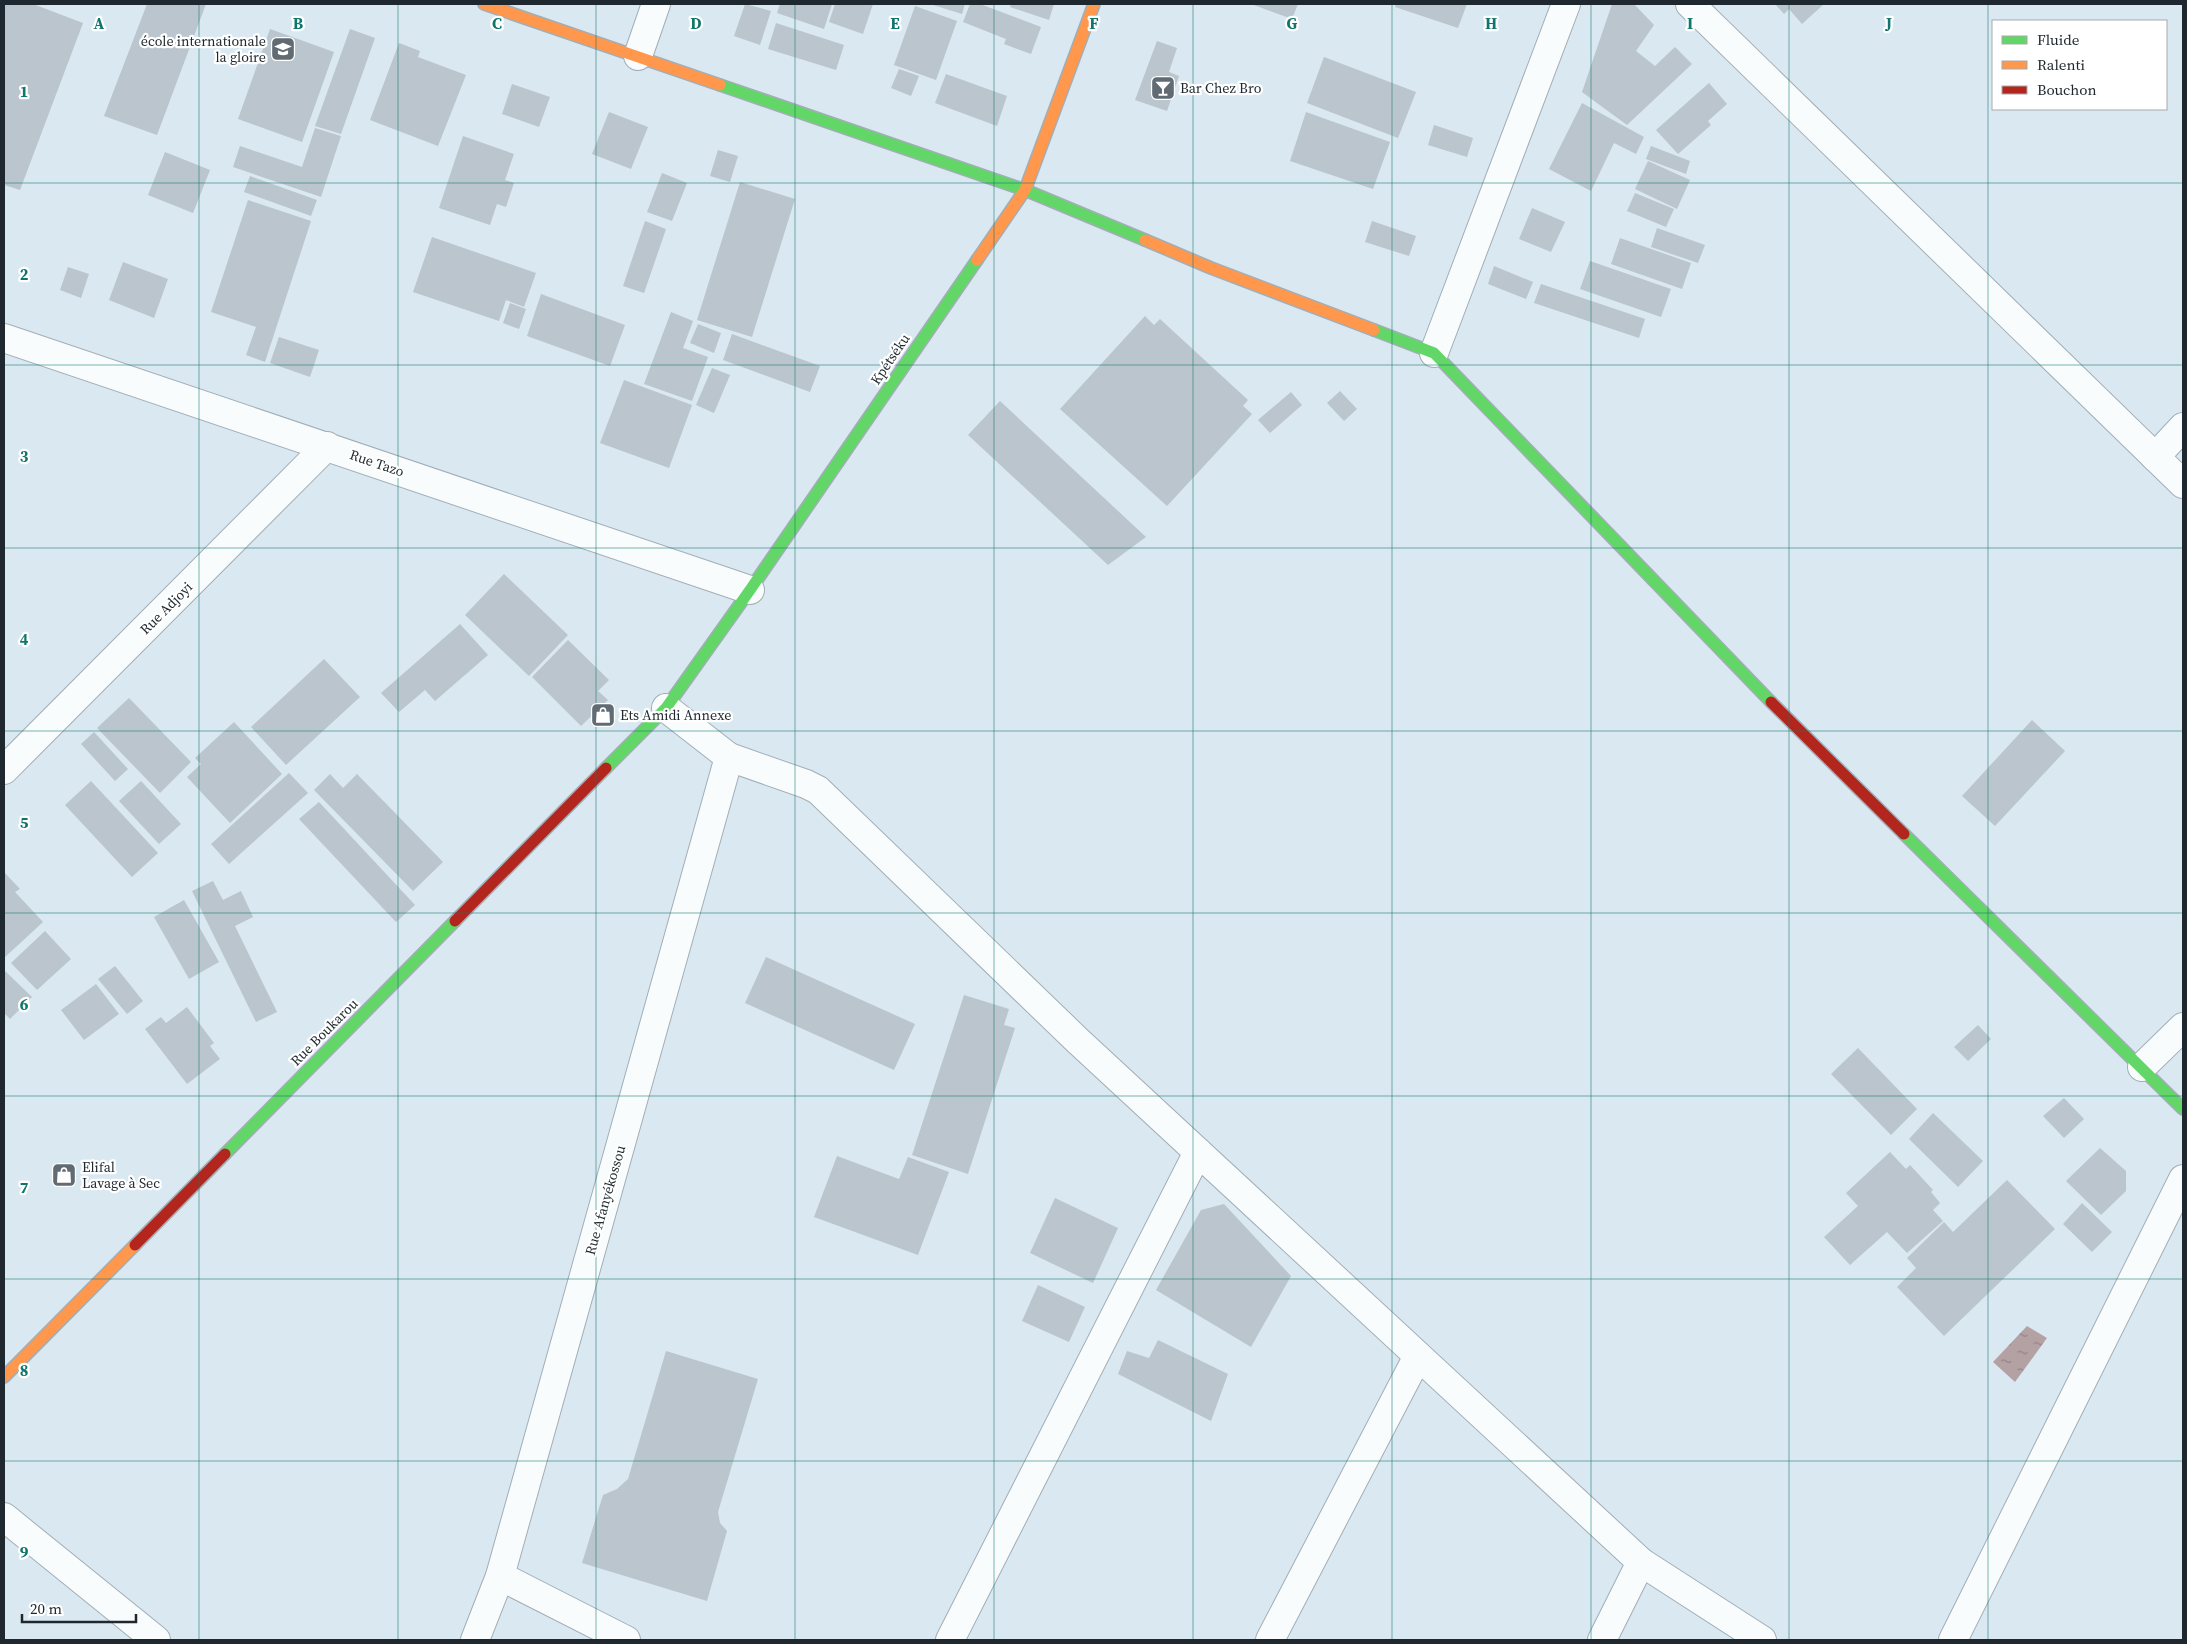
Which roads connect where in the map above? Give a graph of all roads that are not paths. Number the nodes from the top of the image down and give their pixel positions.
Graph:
1 (484, 4) edge
2 (656, 4) edge
3 (1094, 4) edge
4 (1566, 4) edge
5 (1690, 4) edge
6 (638, 56) junction
7 (1025, 190) junction
8 (4, 338) edge
9 (1434, 353) junction
10 (2183, 427) edge
11 (327, 446) junction
12 (2155, 457) junction
13 (2183, 484) edge
14 (750, 590) junction
15 (666, 708) junction
16 (729, 757) junction
17 (4, 770) edge
18 (2183, 1027) edge
19 (2142, 1066) junction
20 (2183, 1109) edge
21 (1198, 1152) junction
22 (2183, 1178) edge
23 (1418, 1356) junction
24 (4, 1377) edge
25 (4, 1517) edge
26 (1642, 1562) junction
27 (500, 1576) junction
28 (156, 1640) edge
29 (475, 1640) edge
30 (626, 1640) edge
31 (950, 1640) edge
32 (1270, 1640) edge
33 (1602, 1640) edge
34 (1762, 1640) edge
35 (1954, 1640) edge

1 - 6 street
2 - 6 street
3 - 7 street, Kpétséku
4 - 9 street
5 - 12 street
6 - 7 street
7 - 9 street
7 - 14 street, Kpétséku
8 - 11 street, Rue Tazo
9 - 19 street
10 - 12 street
11 - 14 street, Rue Tazo
11 - 17 street, Rue Adjoyi
12 - 13 street
14 - 15 street, Kpétséku
15 - 16 street
15 - 24 street, Rue Boukarou
16 - 21 street
16 - 27 street, Rue Afanyékossou
18 - 19 street
19 - 20 street
21 - 23 street
21 - 31 street
22 - 35 street
23 - 26 street
23 - 32 street
25 - 28 street
26 - 33 street
26 - 34 street
27 - 29 street, Rue Afanyékossou
27 - 30 street

